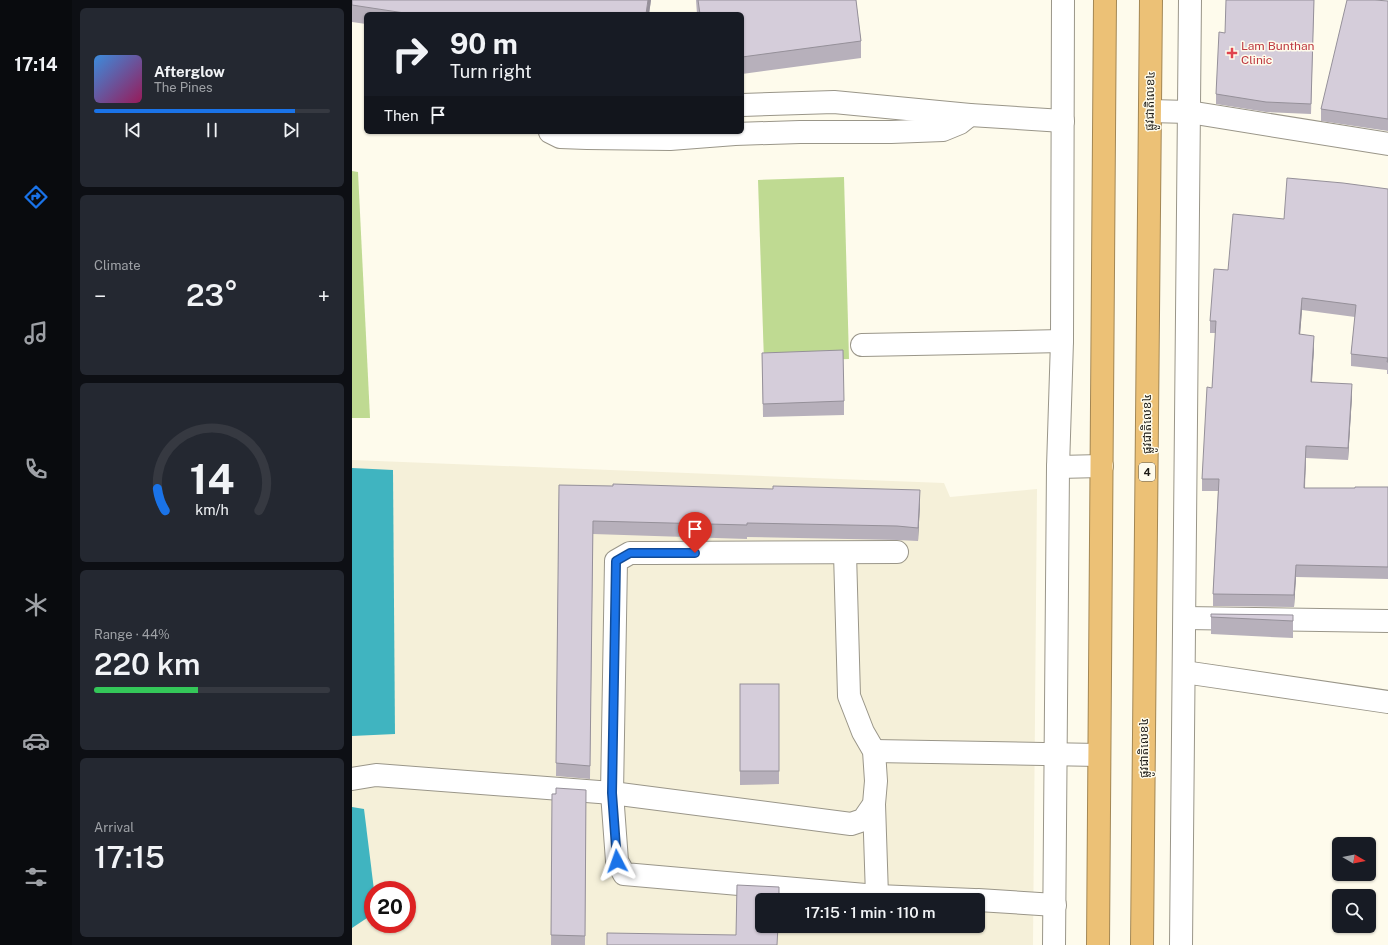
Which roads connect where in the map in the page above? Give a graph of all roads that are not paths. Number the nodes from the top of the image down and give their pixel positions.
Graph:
1 (1063, 0) edge
2 (1105, 0) edge
3 (1151, 0) edge
4 (1190, 0) edge
5 (1377, 0) edge
6 (1388, 1) edge
7 (744, 105) edge
8 (1150, 110) junction
9 (1190, 112) junction
10 (970, 115) junction
11 (1063, 121) junction
12 (555, 134) edge
13 (735, 134) edge
14 (744, 134) edge
15 (1388, 144) edge
16 (1062, 341) junction
17 (862, 345) dead end
18 (1102, 466) junction
19 (1058, 467) junction
20 (897, 552) dead end
21 (845, 553) junction
22 (1185, 618) junction
23 (1388, 621) edge
24 (1184, 672) junction
25 (1388, 702) edge
26 (874, 751) junction
27 (1056, 754) junction
28 (1099, 755) junction
29 (352, 779) edge
30 (612, 793) junction
31 (874, 804) junction
32 (842, 893) edge
33 (876, 893) edge
34 (985, 900) edge
35 (1055, 905) junction
36 (1054, 945) edge
37 (1098, 945) edge
38 (1142, 945) edge
39 (1181, 945) edge

1 - 11 street
2 - 18 highway
3 - 8 highway, ផ្លូវជាតិលេខ៤ / 4
4 - 9 street
5 - 6 street
7 - 10 street
8 - 9 street
8 - 38 highway, ផ្លូវជាតិលេខ៤ / 4
9 - 15 street
9 - 22 street
10 - 11 street
10 - 14 street
11 - 16 street
12 - 13 street
16 - 17 street
16 - 19 street
18 - 19 street
18 - 28 highway
19 - 27 street
20 - 21 street
21 - 26 street
21 - 30 street
22 - 23 street
22 - 24 street
24 - 25 street
24 - 39 street
26 - 27 street
26 - 31 street
27 - 28 street
27 - 35 street
28 - 37 highway
29 - 30 street
30 - 31 street
30 - 32 street
31 - 33 street
34 - 35 street
35 - 36 street

